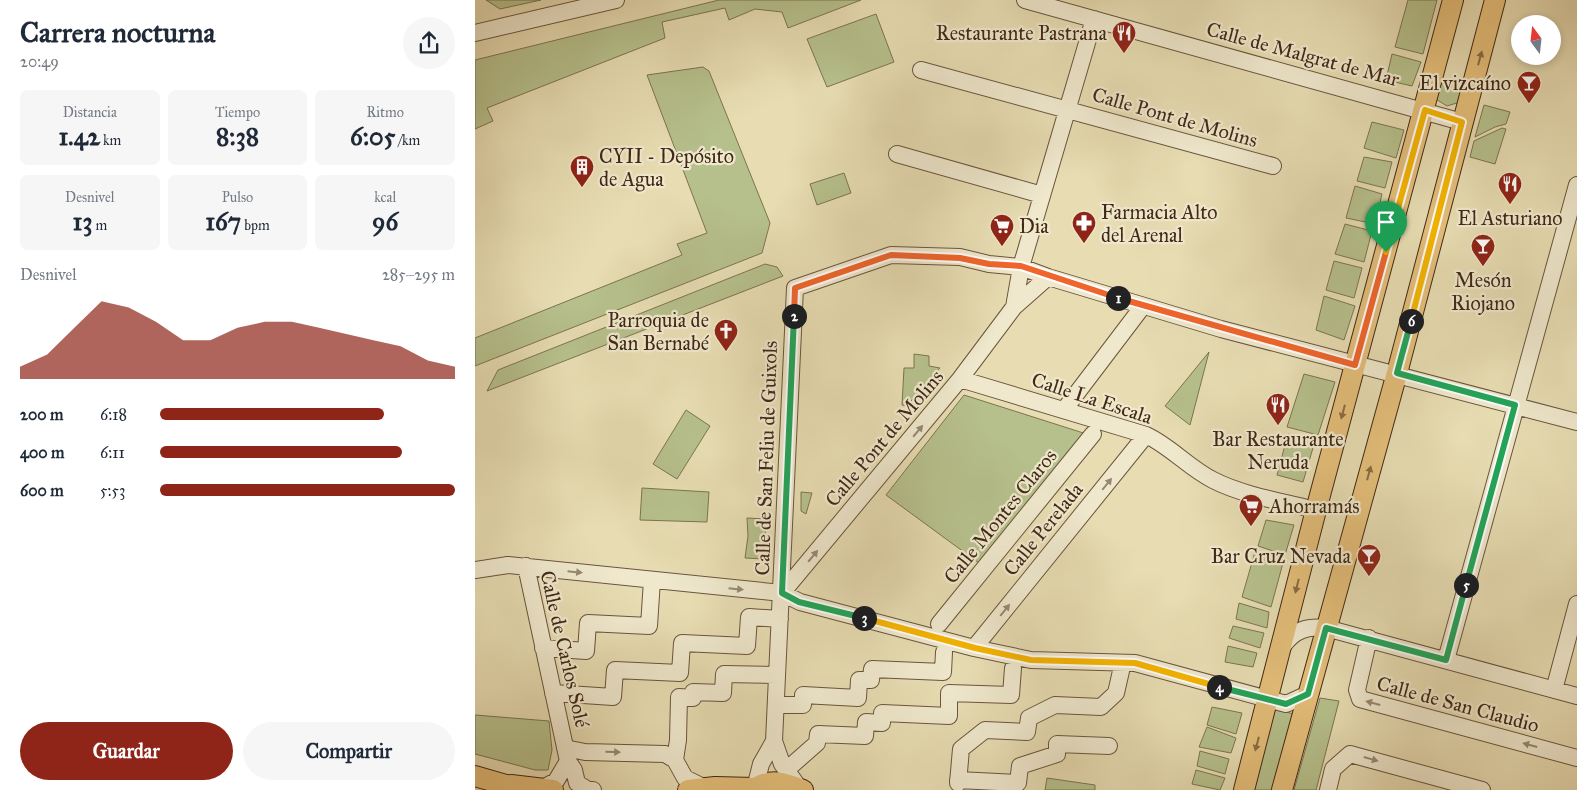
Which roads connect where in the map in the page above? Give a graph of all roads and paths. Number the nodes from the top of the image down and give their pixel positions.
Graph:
1 (617, 0) edge
2 (1025, 0) edge
3 (1453, 0) edge
4 (1495, 0) edge
5 (1094, 19) junction
6 (475, 33) edge
7 (921, 70) dead end
8 (1066, 108) junction
9 (1425, 110) junction
10 (1462, 122) junction
11 (897, 154) dead end
12 (1273, 166) dead end
13 (1577, 185) edge
14 (1042, 195) junction
15 (1021, 266) junction
16 (1048, 277) junction
17 (1143, 306) junction
18 (1014, 307) junction
19 (1355, 365) junction
20 (1397, 373) junction
21 (960, 379) junction
22 (1515, 405) junction
23 (1064, 410) junction
24 (1577, 422) edge
25 (1093, 434) dead end
26 (1145, 436) junction
27 (1316, 510) junction
28 (526, 566) junction
29 (475, 570) edge
30 (652, 580) junction
31 (782, 593) junction
32 (1577, 604) edge
33 (780, 619) junction
34 (939, 624) dead end
35 (1326, 628) junction
36 (1573, 636) edge
37 (1369, 638) junction
38 (1283, 646) junction
39 (543, 648) junction
40 (975, 648) junction
41 (944, 652) dead end
42 (1446, 660) junction
43 (1013, 668) dead end
44 (1121, 671) dead end
45 (777, 675) junction
46 (1554, 690) junction
47 (553, 693) junction
48 (1308, 694) junction
49 (1577, 696) edge
50 (1269, 700) junction
51 (776, 705) junction
52 (774, 741) junction
53 (1109, 746) dead end
54 (566, 754) junction
55 (1577, 758) edge
56 (675, 760) junction
57 (761, 764) junction
58 (792, 765) dead end
59 (475, 776) edge
60 (516, 788) edge
61 (702, 788) edge
62 (548, 789) edge
63 (754, 789) edge
64 (593, 790) edge
65 (801, 790) edge
66 (1244, 790) edge
67 (1282, 790) edge
68 (1328, 790) edge
69 (1482, 790) edge

1 - 6 street
2 - 5 street, Calle de Malgrat de Mar
3 - 9 main road
10 -> 4 main road
5 - 8 street, Calle Pont de Molins
5 - 9 street, Calle de Malgrat de Mar
7 - 8 street, Calle Pont de Molins
8 - 12 street, Calle Pont de Molins
8 - 14 street, Calle Pont de Molins
9 - 10 street, Calle de Malgrat de Mar
9 - 19 main road
10 - 20 main road
11 - 14 street
13 - 22 street
14 - 15 street, Calle Pont de Molins
15 - 16 street, Calle de San Feliu de Guixols
15 - 18 street, Calle Pont de Molins
15 - 31 street, Calle de San Feliu de Guixols
16 - 17 street
16 - 18 street, Calle Pont de Molins
17 - 19 street
17 - 23 street
18 - 21 street, Calle Pont de Molins
19 - 20 street
19 -> 27 main road
20 - 22 street
35 -> 20 main road
21 - 23 street, Calle La Escala
31 -> 21 street, Calle Pont de Molins
22 - 24 street
22 - 42 street
23 - 26 street, Calle La Escala
25 - 34 street, Calle Montes Claros
26 - 27 street, Calle La Escala
40 -> 26 street, Calle Perelada
27 -> 38 main road
28 - 29 street, Calle de Carlos Solé
28 -> 30 street
28 - 39 street, Calle de Carlos Solé
30 -> 31 street
30 - 39 street
31 - 33 street, Calle de San Feliu de Guixols
31 - 40 street
32 - 36 street, Calle de San Claudio
33 - 45 street, Calle de San Feliu de Guixols
33 - 47 street
35 - 37 street, Calle de San Claudio
35 - 38 street, Calle de San Claudio
35 - 48 main road
36 - 46 street, Calle de San Claudio
37 - 42 street, Calle de San Claudio
55 -> 37 street, Calle de San Claudio
38 - 50 main road
39 - 47 street, Calle de Carlos Solé
40 - 50 street
41 - 51 street
42 - 46 street, Calle de San Claudio
43 - 58 street
44 - 53 street
45 - 51 street, Calle de San Feliu de Guixols
45 - 56 street
46 - 49 street, Calle de San Claudio
47 - 54 street, Calle de Carlos Solé
48 - 50 street
48 - 67 main road
50 -> 66 main road
51 - 52 street, Calle de San Feliu de Guixols
52 - 57 street, Calle de San Feliu de Guixols
52 - 65 street, Calle de San Feliu de Guixols
54 -> 56 street
54 - 62 street
54 - 64 street, Calle de Carlos Solé
56 - 61 street
57 - 61 street, Calle de San Feliu de Guixols
57 - 63 street, Calle de San Feliu de Guixols
59 - 60 main road
60 - 62 main road
61 - 63 main road
63 - 65 main road
68 -> 69 street

